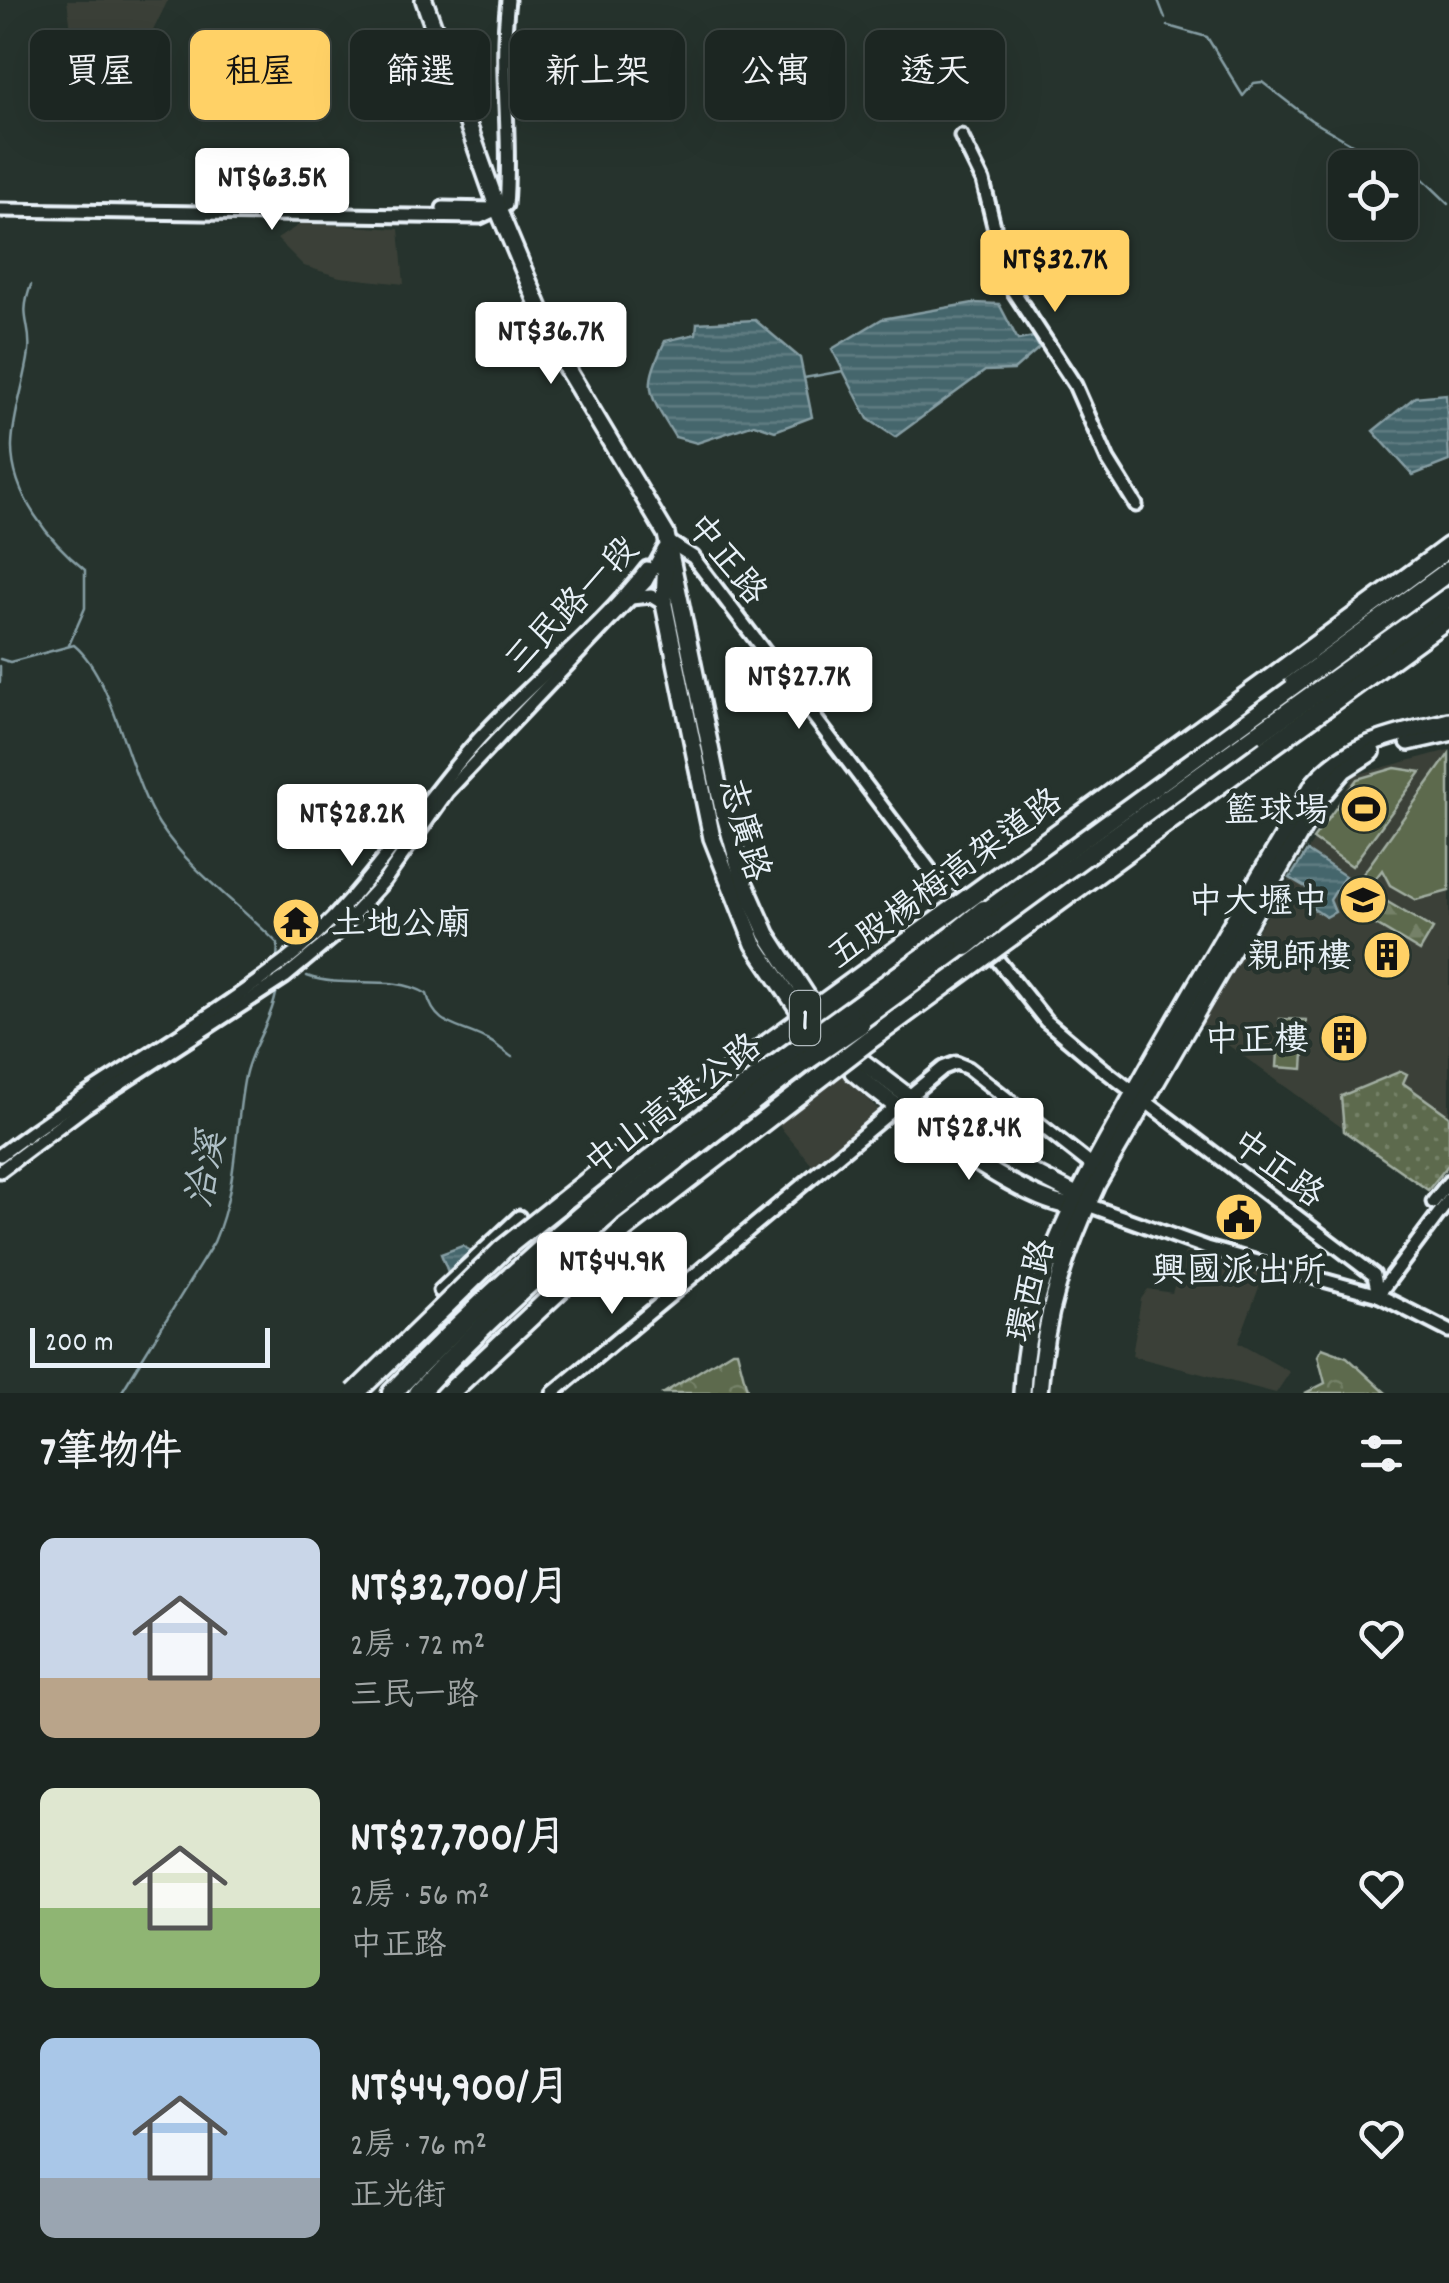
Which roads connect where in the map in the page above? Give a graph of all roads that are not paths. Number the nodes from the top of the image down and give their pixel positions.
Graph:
1 (424, 0) edge
2 (508, 0) edge
3 (961, 136) dead end
4 (0, 208) edge
5 (498, 209) junction
6 (1136, 505) dead end
7 (668, 541) junction
8 (1449, 546) edge
9 (1449, 571) edge
10 (631, 598) junction
11 (1449, 598) edge
12 (664, 604) junction
13 (1449, 617) edge
14 (1449, 721) edge
15 (1449, 732) edge
16 (952, 899) dead end
17 (988, 917) junction
18 (992, 953) dead end
19 (283, 971) junction
20 (804, 1052) junction
21 (856, 1065) dead end
22 (1140, 1097) junction
23 (901, 1103) junction
24 (0, 1155) edge
25 (1090, 1164) junction
26 (0, 1171) edge
27 (1449, 1182) edge
28 (1082, 1198) junction
29 (1449, 1200) edge
30 (1433, 1202) dead end
31 (1070, 1207) junction
32 (519, 1217) dead end
33 (440, 1291) dead end
34 (1378, 1295) junction
35 (464, 1317) junction
36 (1449, 1331) edge
37 (355, 1393) edge
38 (380, 1393) edge
39 (392, 1393) edge
40 (421, 1393) edge
41 (449, 1393) edge
42 (553, 1393) edge
43 (1022, 1393) edge
44 (1040, 1393) edge

1 - 5 main road, 中正路
2 - 5 street
3 - 6 street
4 - 5 street
4 - 5 street
5 - 7 main road, 中正路
7 - 10 street, 三民路一段
7 - 12 main road, 志廣路
7 - 12 main road, 志廣路
7 - 16 street, 中正路
7 - 19 street, 三民路一段
8 - 37 highway, 五股楊梅高架道路 / 1, bridge
9 - 17 highway, 中山高速公路 / 1
10 - 12 street
10 - 19 street, 三民路一段
11 - 17 highway, 中山高速公路 / 1
13 - 41 highway, 1, bridge
14 - 22 main road
15 - 22 main road
17 - 20 highway, 中山高速公路 / 1, bridge
18 - 22 street, 中正路
19 - 24 street, 三民路一段
19 - 26 street, 三民路一段
20 - 35 highway, 中山高速公路 / 1
20 - 40 highway, 中山高速公路 / 1
21 - 23 main road
22 - 25 main road
22 - 28 main road
22 - 34 street, 中正路
23 - 25 street
23 - 28 main road
23 - 31 main road
23 - 42 street
25 - 28 main road
27 - 30 street
28 - 31 main road, 環西路
28 - 34 street
28 - 44 main road, 環西路
29 - 34 street
31 - 43 main road, 環西路
32 - 33 street
34 - 36 street, 中正路
35 - 38 highway
35 - 39 highway, 中山高速公路 / 1

